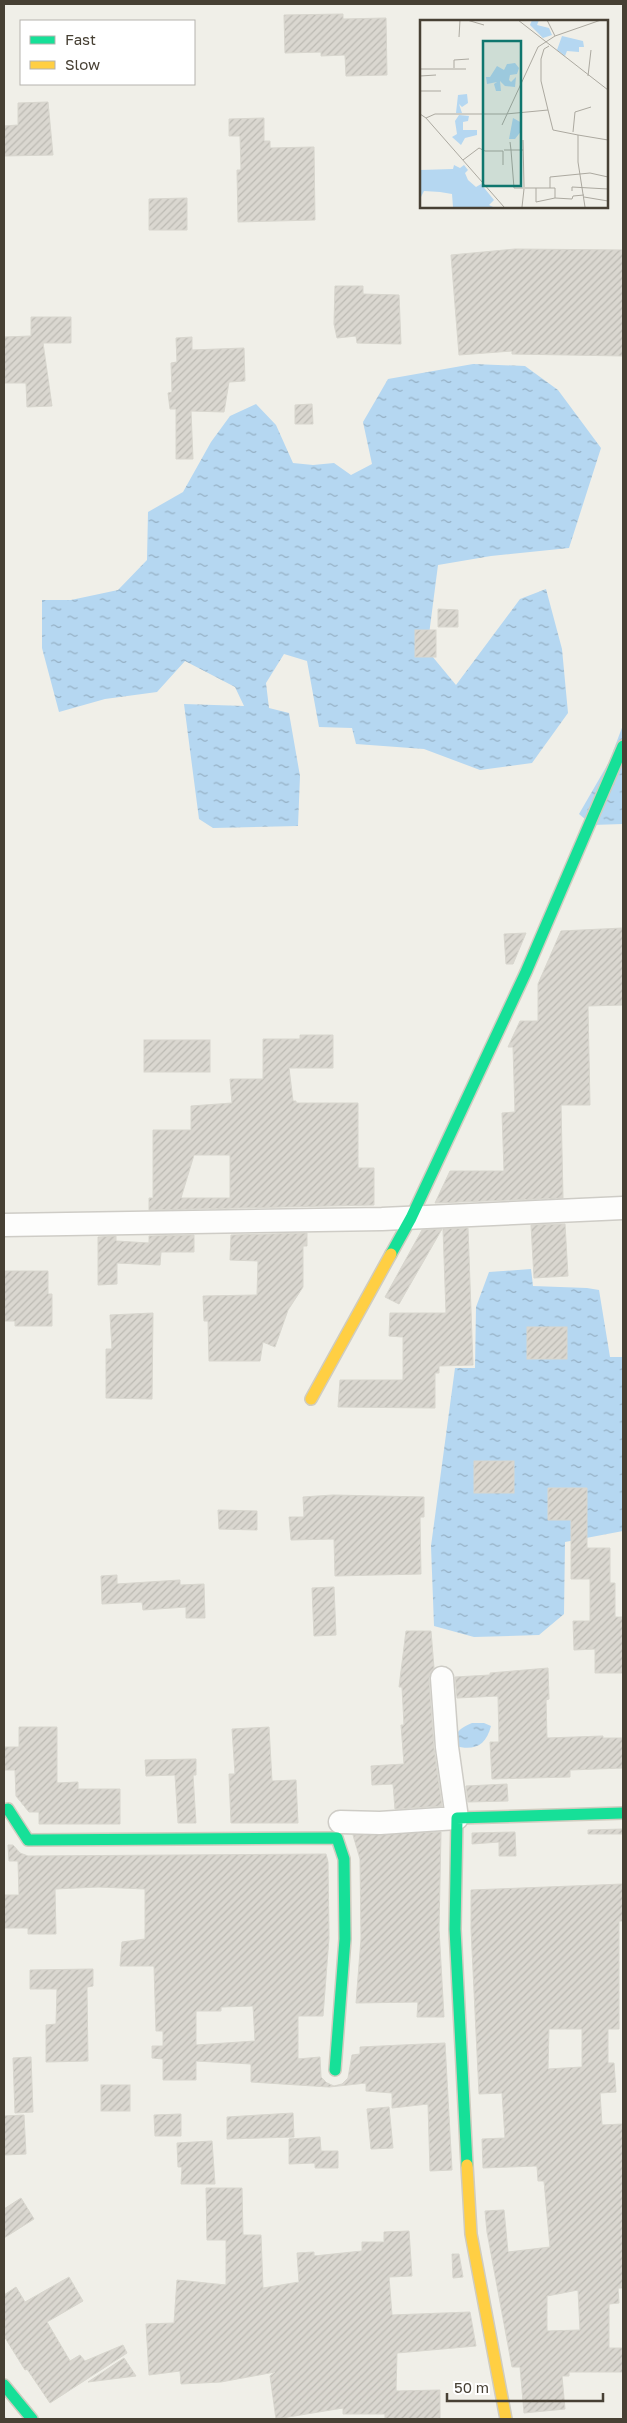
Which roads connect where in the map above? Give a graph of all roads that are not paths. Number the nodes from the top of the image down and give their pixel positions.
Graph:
1 (623, 746) edge
2 (623, 1208) edge
3 (410, 1218) junction
4 (4, 1225) edge
5 (311, 1399) dead end
6 (442, 1678) dead end
7 (4, 1810) edge
8 (623, 1813) edge
9 (457, 1818) junction
10 (340, 1822) dead end
11 (335, 2070) dead end
12 (4, 2385) edge
13 (32, 2419) edge
14 (506, 2419) edge

1 - 3 street
2 - 3 street
3 - 4 street
3 - 5 street
6 - 9 street
7 - 11 street
8 - 9 street
9 - 10 street
9 - 14 street
12 - 13 street

